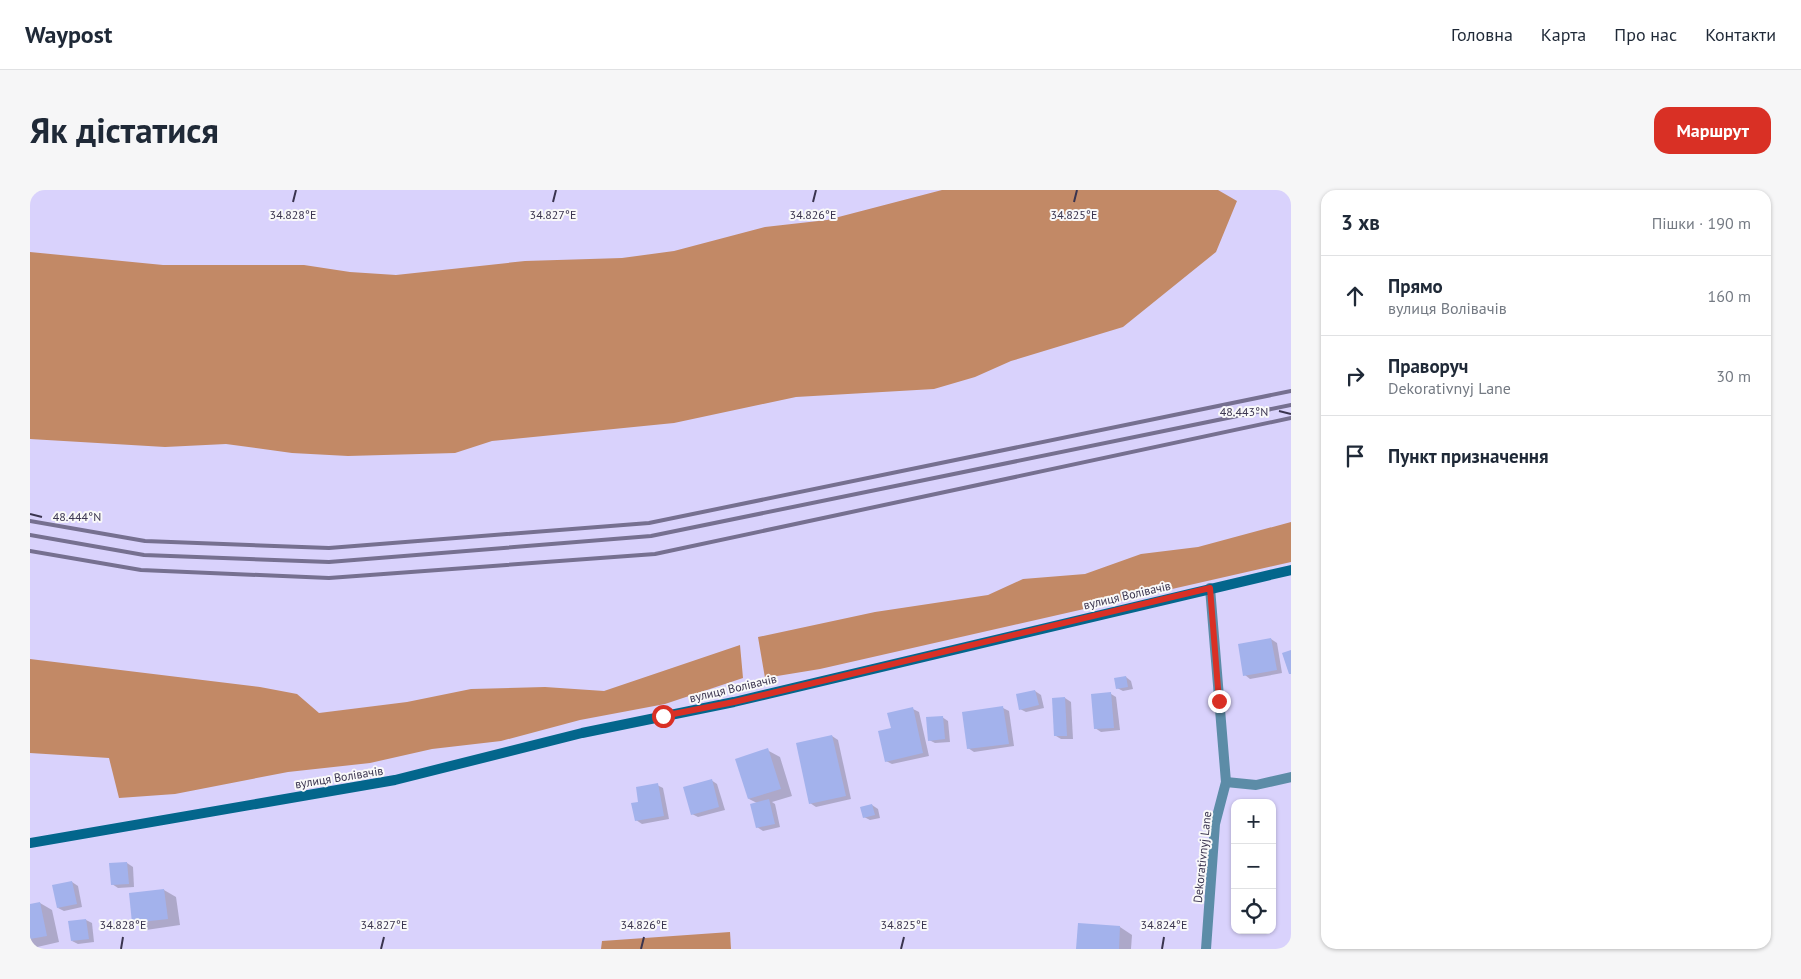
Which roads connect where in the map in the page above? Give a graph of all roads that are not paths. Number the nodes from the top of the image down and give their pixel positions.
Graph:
1 (1291, 570) edge
2 (1210, 588) junction
3 (1291, 777) edge
4 (1226, 782) junction
5 (30, 843) edge
6 (1206, 949) edge

1 - 2 street, вулиця Волівачів
2 - 4 street, Dekorativnyj Lane
2 - 5 street, вулиця Волівачів
3 - 4 street
4 - 6 street, Dekorativnyj Lane

